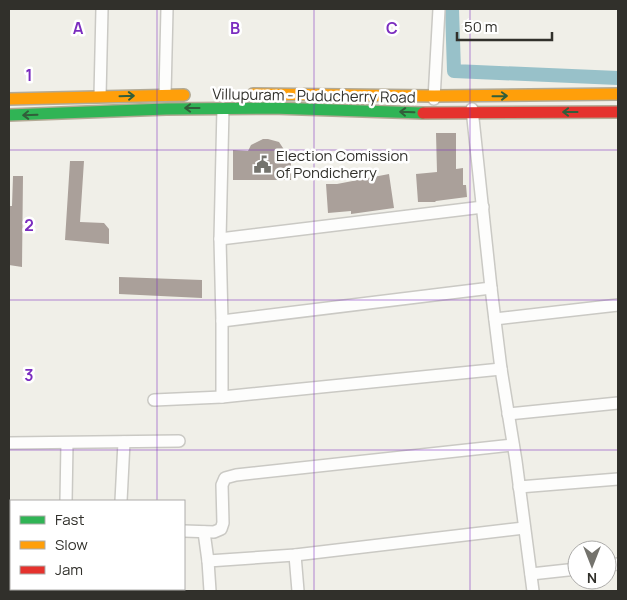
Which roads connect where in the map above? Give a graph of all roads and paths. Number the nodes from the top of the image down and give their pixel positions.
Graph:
1 (102, 9) edge
2 (167, 9) edge
3 (439, 9) edge
4 (245, 94) dead end
5 (265, 94) junction
6 (618, 94) edge
7 (166, 95) junction
8 (195, 95) dead end
9 (100, 96) junction
10 (434, 96) junction
11 (471, 96) junction
12 (9, 99) edge
13 (223, 108) junction
14 (265, 108) junction
15 (618, 112) edge
16 (432, 113) junction
17 (473, 113) junction
18 (9, 115) edge
19 (483, 207) junction
20 (220, 239) junction
21 (490, 288) junction
22 (618, 305) edge
23 (495, 319) junction
24 (222, 322) junction
25 (501, 369) junction
26 (222, 397) junction
27 (154, 400) dead end
28 (618, 404) edge
29 (508, 414) junction
30 (179, 441) dead end
31 (124, 442) junction
32 (9, 443) edge
33 (67, 443) junction
34 (513, 445) junction
35 (618, 479) edge
36 (519, 487) junction
37 (66, 500) edge
38 (121, 500) edge
39 (524, 528) junction
40 (185, 531) edge
41 (204, 532) junction
42 (295, 555) junction
43 (208, 561) junction
44 (567, 570) edge
45 (531, 574) junction
46 (67, 590) edge
47 (82, 591) edge
48 (210, 591) edge
49 (298, 591) edge
50 (533, 591) edge

1 - 9 street
2 - 7 street
3 - 10 street
4 - 5 highway
5 - 10 highway
5 - 14 highway
11 -> 6 highway
7 - 8 highway
9 -> 7 highway
9 - 12 highway
10 - 11 highway
10 - 16 street
11 - 17 street
13 - 14 highway, Villupuram - Puducherry Road
13 -> 18 highway, Villupuram - Puducherry Road
13 - 20 street
16 -> 14 highway, Villupuram - Puducherry Road
15 -> 17 highway, Villupuram - Puducherry Road
16 - 17 highway, Villupuram - Puducherry Road
17 - 19 street
19 - 20 street
19 - 21 street
20 - 24 street
21 - 23 street
21 - 24 street
22 - 23 street
23 - 25 street
24 - 26 street
25 - 26 street
25 - 29 street
26 - 27 street
28 - 29 street
29 - 34 street
30 - 31 street
31 - 33 street
31 - 38 street
32 - 33 street
33 - 37 street
34 - 36 street
34 - 41 street
35 - 36 street
36 - 39 street
39 - 42 street
39 - 45 street
40 - 41 street
41 - 43 street
42 - 43 street
42 - 49 street
43 - 48 street
44 - 45 street
45 - 50 street
46 - 47 street

